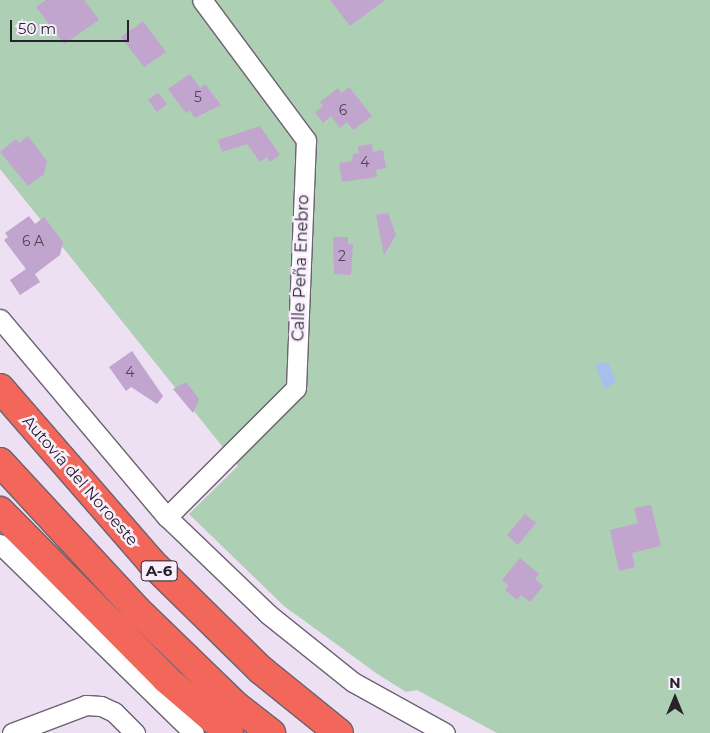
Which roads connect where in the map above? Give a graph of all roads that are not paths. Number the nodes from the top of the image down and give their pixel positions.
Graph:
1 (202, 0) edge
2 (0, 319) edge
3 (0, 388) edge
4 (0, 462) edge
5 (0, 511) edge
6 (167, 518) junction
7 (0, 544) edge
8 (71, 617) junction
9 (12, 733) edge
10 (135, 733) edge
11 (178, 733) edge
12 (194, 733) edge
13 (229, 733) edge
14 (271, 733) edge
15 (339, 733) edge
16 (444, 733) edge

1 - 6 street, Calle Peña Enebro
2 - 6 street
3 - 15 highway, Autovía del Noroeste / A-6
4 - 14 highway, A-6
5 - 13 highway
6 - 16 street
7 - 8 street
8 - 11 street
8 - 12 street
9 - 10 street

